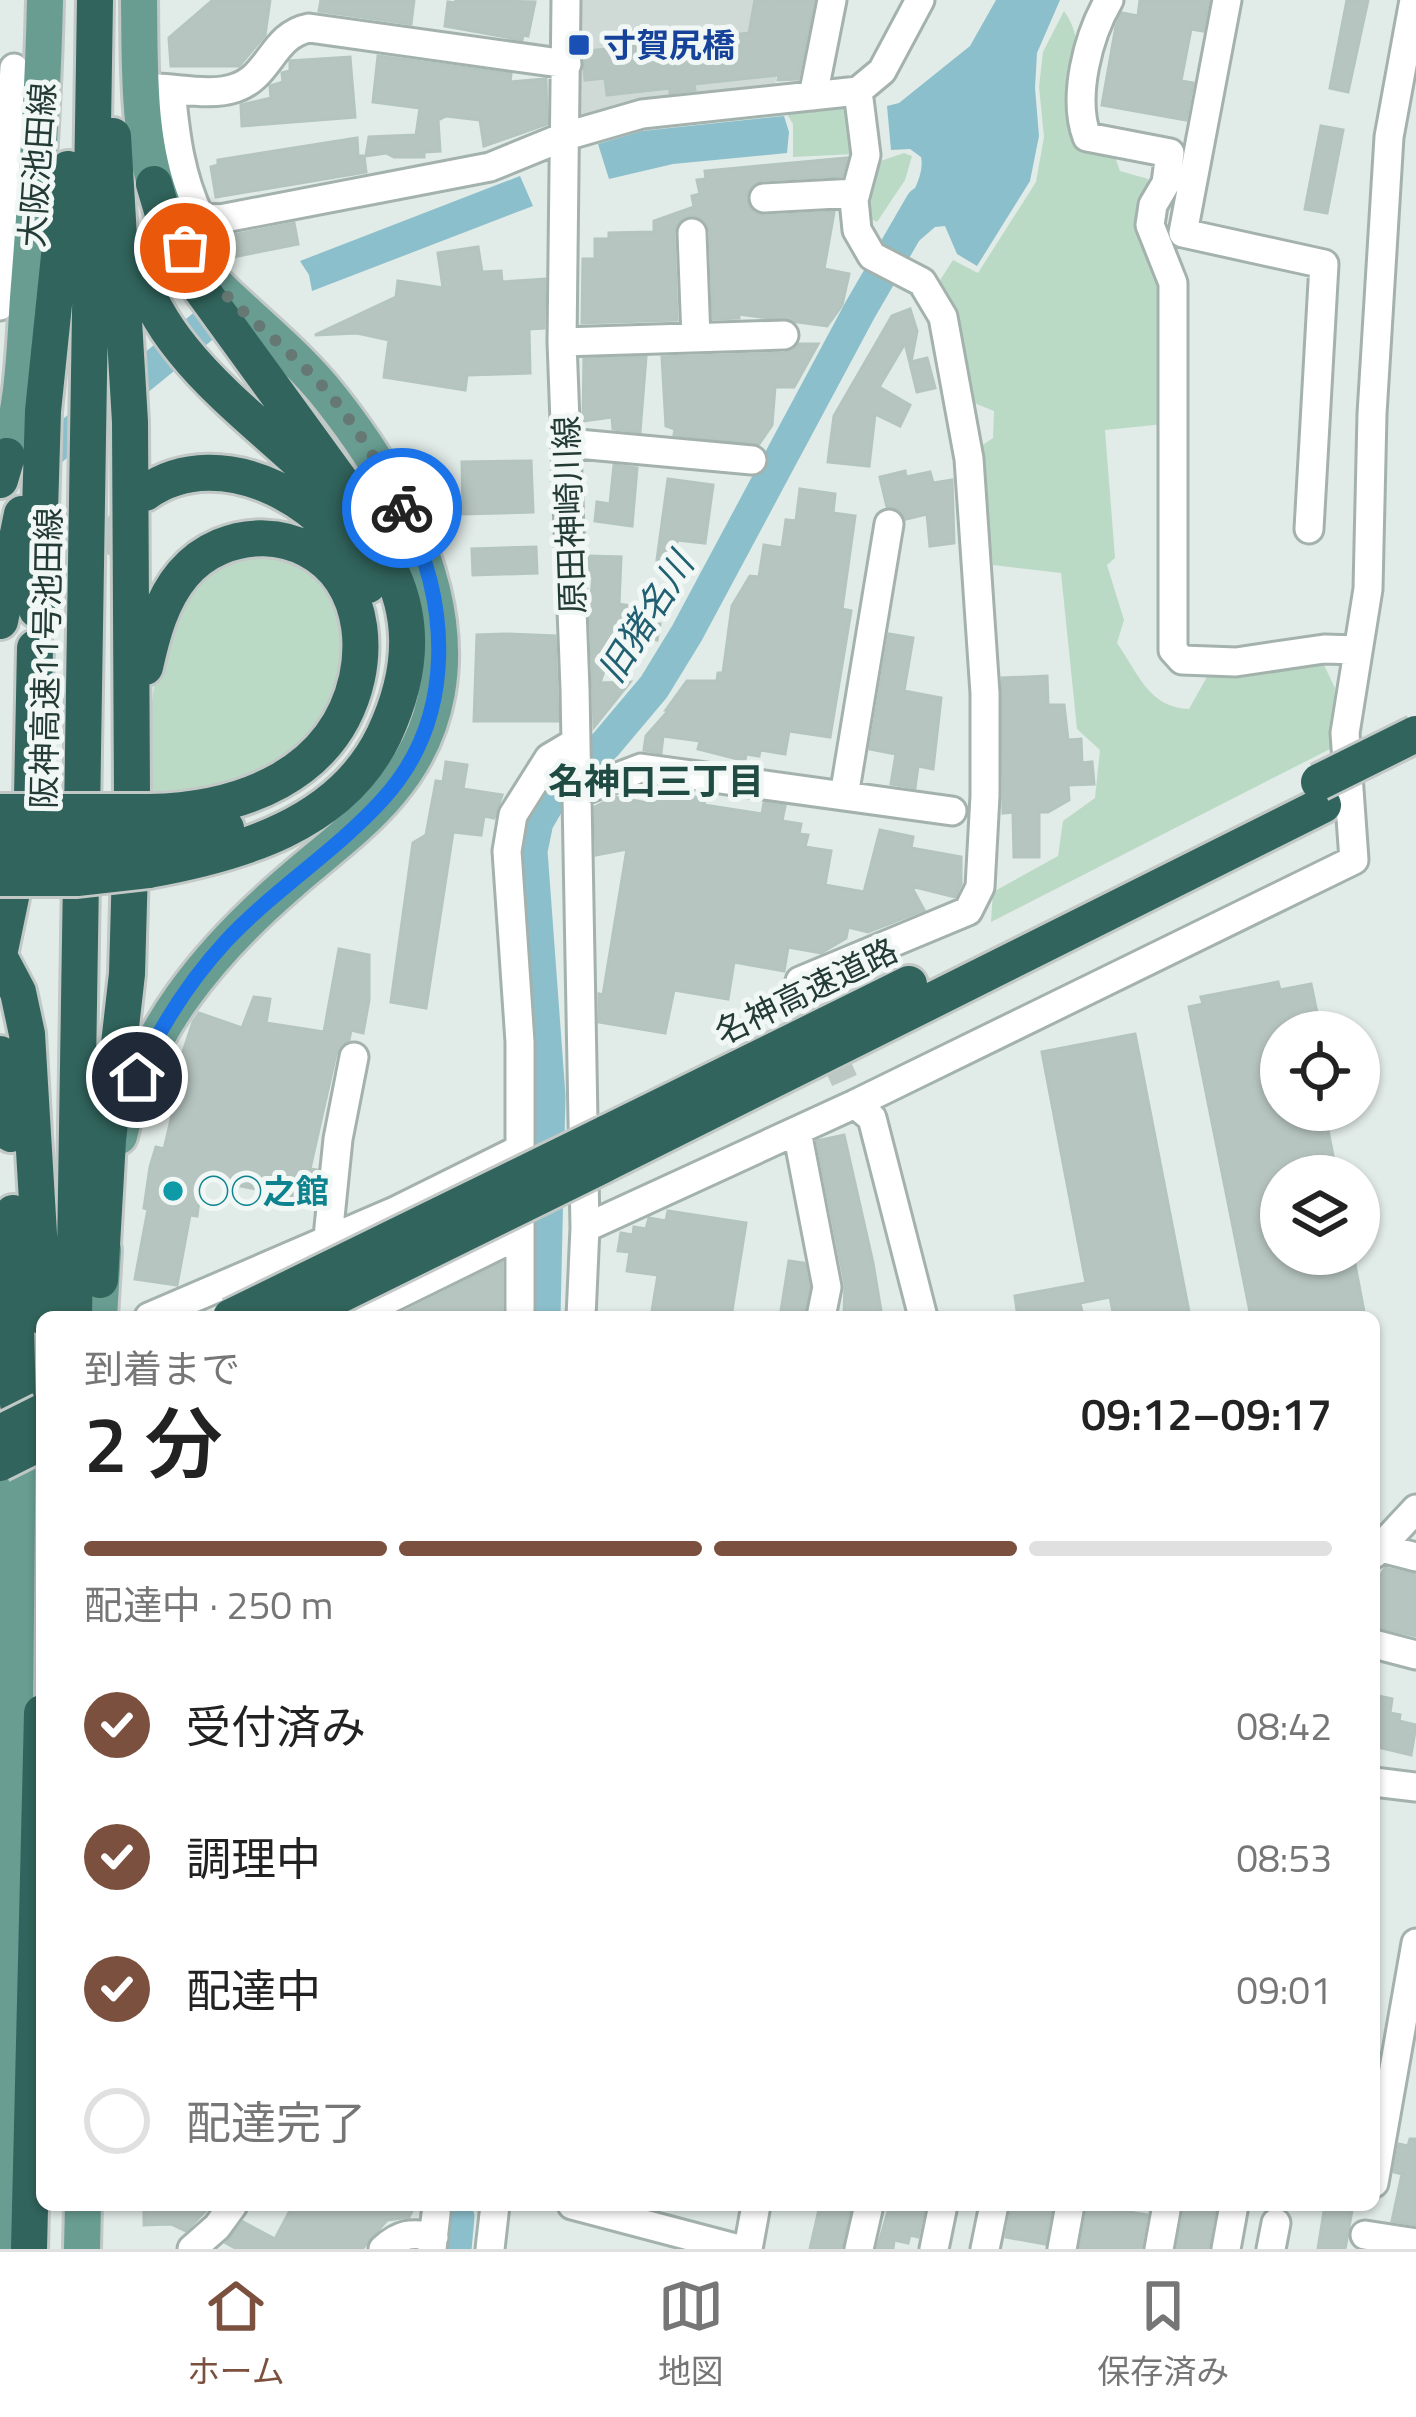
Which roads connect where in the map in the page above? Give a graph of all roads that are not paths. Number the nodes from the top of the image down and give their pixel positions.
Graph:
1 (45, 0) edge
2 (71, 0) edge
3 (95, 0) edge
4 (110, 0) edge
5 (139, 0) edge
6 (566, 0) edge
7 (832, 0) edge
8 (920, 0) edge
9 (1109, 0) edge
10 (1228, 0) edge
11 (1414, 0) edge
12 (567, 64) junction
13 (19, 69) edge
14 (156, 88) junction
15 (813, 96) junction
16 (859, 99) junction
17 (566, 145) junction
18 (1184, 156) junction
19 (68, 169) junction
20 (154, 184) joint
21 (856, 193) junction
22 (117, 194) junction
23 (764, 198) dead end
24 (692, 232) dead end
25 (0, 306) edge
26 (784, 335) dead end
27 (696, 338) junction
28 (562, 342) junction
29 (263, 347) junction
30 (567, 443) junction
31 (752, 460) dead end
32 (32, 478) edge
33 (146, 493) tunnel mouth
34 (889, 524) dead end
35 (1309, 529) dead end
36 (381, 549) junction
37 (109, 556) tunnel mouth
38 (37, 610) dead end
39 (0, 621) edge
40 (35, 648) dead end
41 (1357, 650) junction
42 (1416, 734) edge
43 (576, 742) junction
44 (1416, 760) edge
45 (577, 793) junction
46 (1321, 793) junction
47 (844, 796) junction
48 (952, 811) dead end
49 (0, 812) edge
50 (145, 830) junction
51 (0, 845) edge
52 (0, 878) edge
53 (0, 954) edge
54 (800, 981) dead end
55 (0, 1054) edge
56 (354, 1057) dead end
57 (855, 1105) junction
58 (797, 1131) junction
59 (604, 1149) junction
60 (518, 1150) junction
61 (0, 1192) edge
62 (76, 1198) junction
63 (585, 1228) junction
64 (520, 1235) junction
65 (326, 1254) junction
66 (14, 1276) junction
67 (100, 1280) junction
68 (47, 1311) edge
69 (47, 1311) edge
70 (74, 1311) edge
71 (99, 1311) edge
72 (165, 1311) edge
73 (221, 1311) edge
74 (240, 1311) edge
75 (306, 1311) edge
76 (365, 1311) edge
77 (520, 1311) edge
78 (581, 1311) edge
79 (822, 1311) edge
80 (920, 1311) edge
81 (0, 1337) edge
82 (20, 1414) edge
83 (36, 1445) edge
84 (0, 1463) edge
85 (1416, 1509) edge
86 (9, 1517) edge
87 (1380, 1548) edge
88 (1380, 1551) edge
89 (1416, 1557) edge
90 (1380, 1646) edge
91 (1416, 1655) edge
92 (1380, 1783) edge
93 (1416, 1787) edge
94 (36, 1941) edge
95 (1416, 1943) edge
96 (1398, 2036) edge
97 (1380, 2146) edge
98 (55, 2211) edge
99 (83, 2211) edge
100 (229, 2211) edge
101 (436, 2211) edge
102 (494, 2211) edge
103 (755, 2211) edge
104 (868, 2211) edge
105 (942, 2211) edge
106 (993, 2211) edge
107 (1069, 2211) edge
108 (1167, 2211) edge
109 (1233, 2211) edge
110 (1369, 2211) edge
111 (631, 2212) edge
112 (1363, 2242) edge
113 (433, 2243) edge
114 (1416, 2243) edge
115 (9, 2249) edge
116 (28, 2249) edge
117 (54, 2249) edge
118 (82, 2249) edge
119 (193, 2249) edge
120 (383, 2249) edge
121 (490, 2249) edge
122 (739, 2249) edge
123 (748, 2249) edge
124 (859, 2249) edge
125 (934, 2249) edge
126 (986, 2249) edge
127 (1062, 2249) edge
128 (1159, 2249) edge
129 (1226, 2249) edge

1 - 13 main road, 大阪池田線
2 - 19 highway, 阪神高速11号池田線
3 - 32 highway, 阪神高速11号池田線
4 - 22 highway
5 - 14 main road
6 - 12 street, 原田神崎川線
7 - 15 street
8 - 16 street
9 - 18 street
10 - 18 street
11 - 41 street
12 - 14 street
12 - 17 street, 原田神崎川線
13 - 25 street
13 - 32 main road, 大阪池田線
14 - 17 street
14 - 20 main road
15 - 16 street
15 - 17 street
16 - 21 street
17 - 28 street, 原田神崎川線
18 - 35 street
18 - 41 street
19 - 32 highway, 阪神高速11号池田線
19 - 32 highway
20 - 29 highway
21 - 23 street
21 - 54 street
22 - 36 highway
22 - 50 highway
24 - 27 street
26 - 27 street
27 - 28 street
28 - 30 street, 原田神崎川線
29 - 36 highway
29 - 67 main road
30 - 31 street
30 - 43 street, 原田神崎川線
32 - 38 highway
32 - 39 highway
32 - 62 highway, 阪神高速11号池田線
32 - 68 highway, 阪神高速11号池田線
33 - 50 highway
34 - 47 street
36 - 50 highway
37 - 62 highway
40 - 53 highway
41 - 57 street
42 - 46 highway, 名神高速道路, bridge
43 - 45 street, 原田神崎川線
43 - 60 street
44 - 46 highway, 名神高速道路
45 - 47 street
45 - 63 street, 原田神崎川線
46 - 59 highway, 名神高速道路
47 - 48 street
49 - 50 highway, bridge
50 - 50 highway
50 - 51 highway, bridge
50 - 52 highway, bridge
50 - 67 highway
53 - 69 highway
55 - 66 highway
56 - 65 street
57 - 58 street
57 - 80 street
58 - 63 street
58 - 79 street
59 - 65 highway, 名神高速道路, bridge
59 - 75 highway, 名神高速道路, bridge
60 - 64 street
60 - 65 street
61 - 66 highway
62 - 70 highway, 阪神高速11号池田線
63 - 78 street, 原田神崎川線
64 - 76 street
64 - 77 street
65 - 72 street
65 - 73 highway, bridge
65 - 74 highway, 名神高速道路, bridge
66 - 82 highway
67 - 71 main road
81 - 82 main road
82 - 86 main road
83 - 84 highway, bridge
85 - 87 street
86 - 115 main road
88 - 89 street
90 - 91 street
92 - 93 street
94 - 116 highway
95 - 96 street
96 - 97 street
98 - 117 highway
99 - 118 main road
100 - 119 street
101 - 113 street
102 - 121 street
103 - 123 street
104 - 124 street
105 - 125 street
106 - 126 street
107 - 127 street
108 - 128 street
109 - 129 street
110 - 112 street
111 - 122 street
112 - 114 street
113 - 120 street

